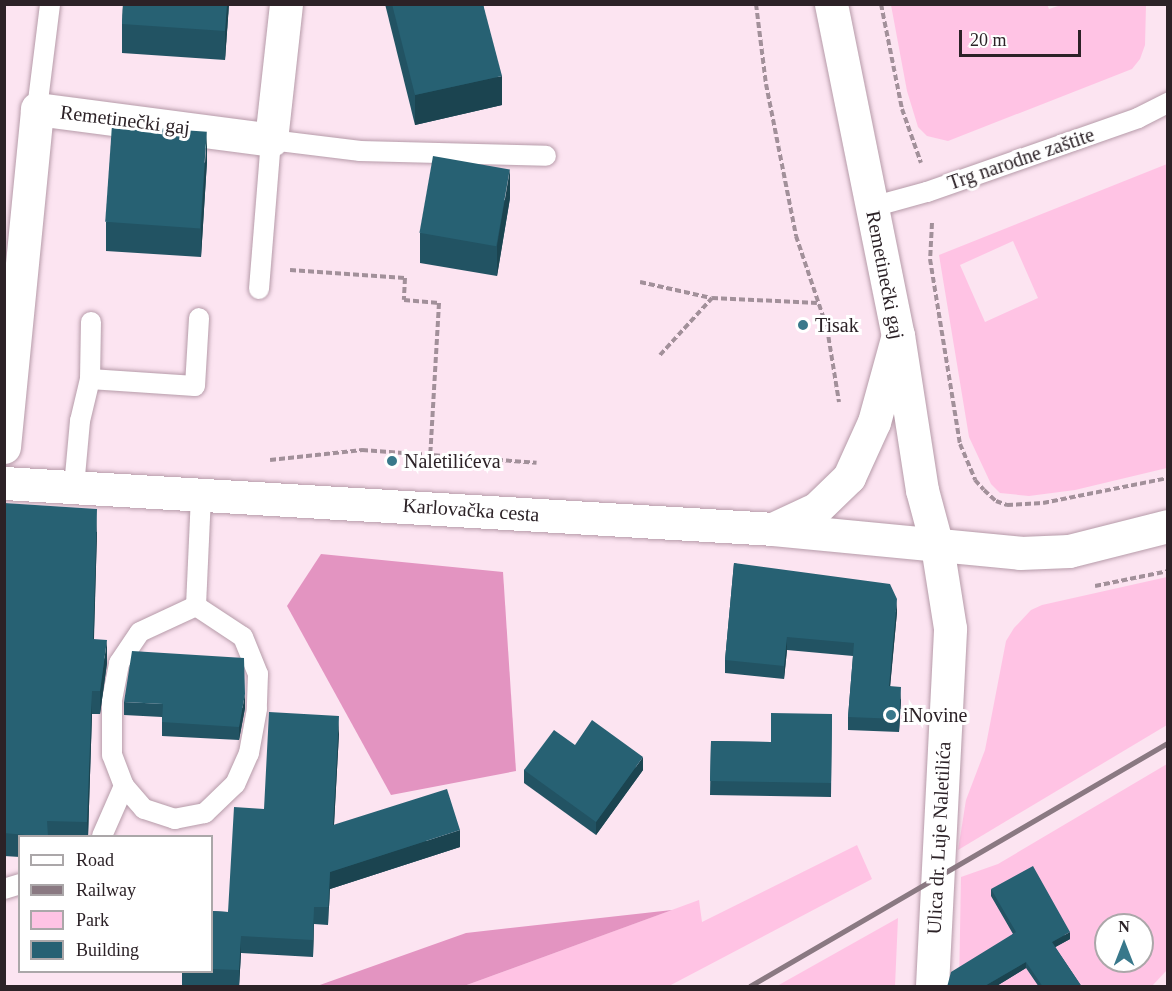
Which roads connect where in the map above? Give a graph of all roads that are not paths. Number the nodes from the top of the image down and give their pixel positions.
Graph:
1 (50, 4) edge
2 (285, 4) edge
3 (831, 4) edge
4 (1167, 103) edge
5 (37, 109) junction
6 (271, 140) junction
7 (546, 156) dead end
8 (872, 207) junction
9 (259, 289) dead end
10 (199, 318) dead end
11 (91, 322) dead end
12 (898, 335) junction
13 (90, 379) junction
14 (4, 447) edge
15 (4, 483) edge
16 (74, 487) junction
17 (201, 496) junction
18 (1167, 526) edge
19 (773, 529) junction
20 (937, 546) junction
21 (196, 606) junction
22 (124, 786) junction
23 (103, 835) edge
24 (932, 987) edge

1 - 5 lane
2 - 6 main road
3 - 8 main road, Remetinečki gaj
4 - 8 lane, Trg narodne zaštite
5 - 6 main road, Remetinečki gaj
5 - 14 main road, Remetinečki gaj
6 - 7 lane
6 - 9 lane
8 - 12 main road, Remetinečki gaj
10 - 13 lane
11 - 13 lane
12 - 19 main road
12 - 20 main road, Remetinečki gaj
13 - 16 lane
15 - 16 main road, Karlovačka cesta
16 - 17 main road, Karlovačka cesta
17 - 19 main road, Karlovačka cesta
17 - 21 lane
18 - 20 main road, Karlovačka cesta
19 - 20 main road, Karlovačka cesta
20 - 24 main road, Ulica dr. Luje Naletilića
21 - 22 lane
21 - 22 lane
22 - 23 lane

